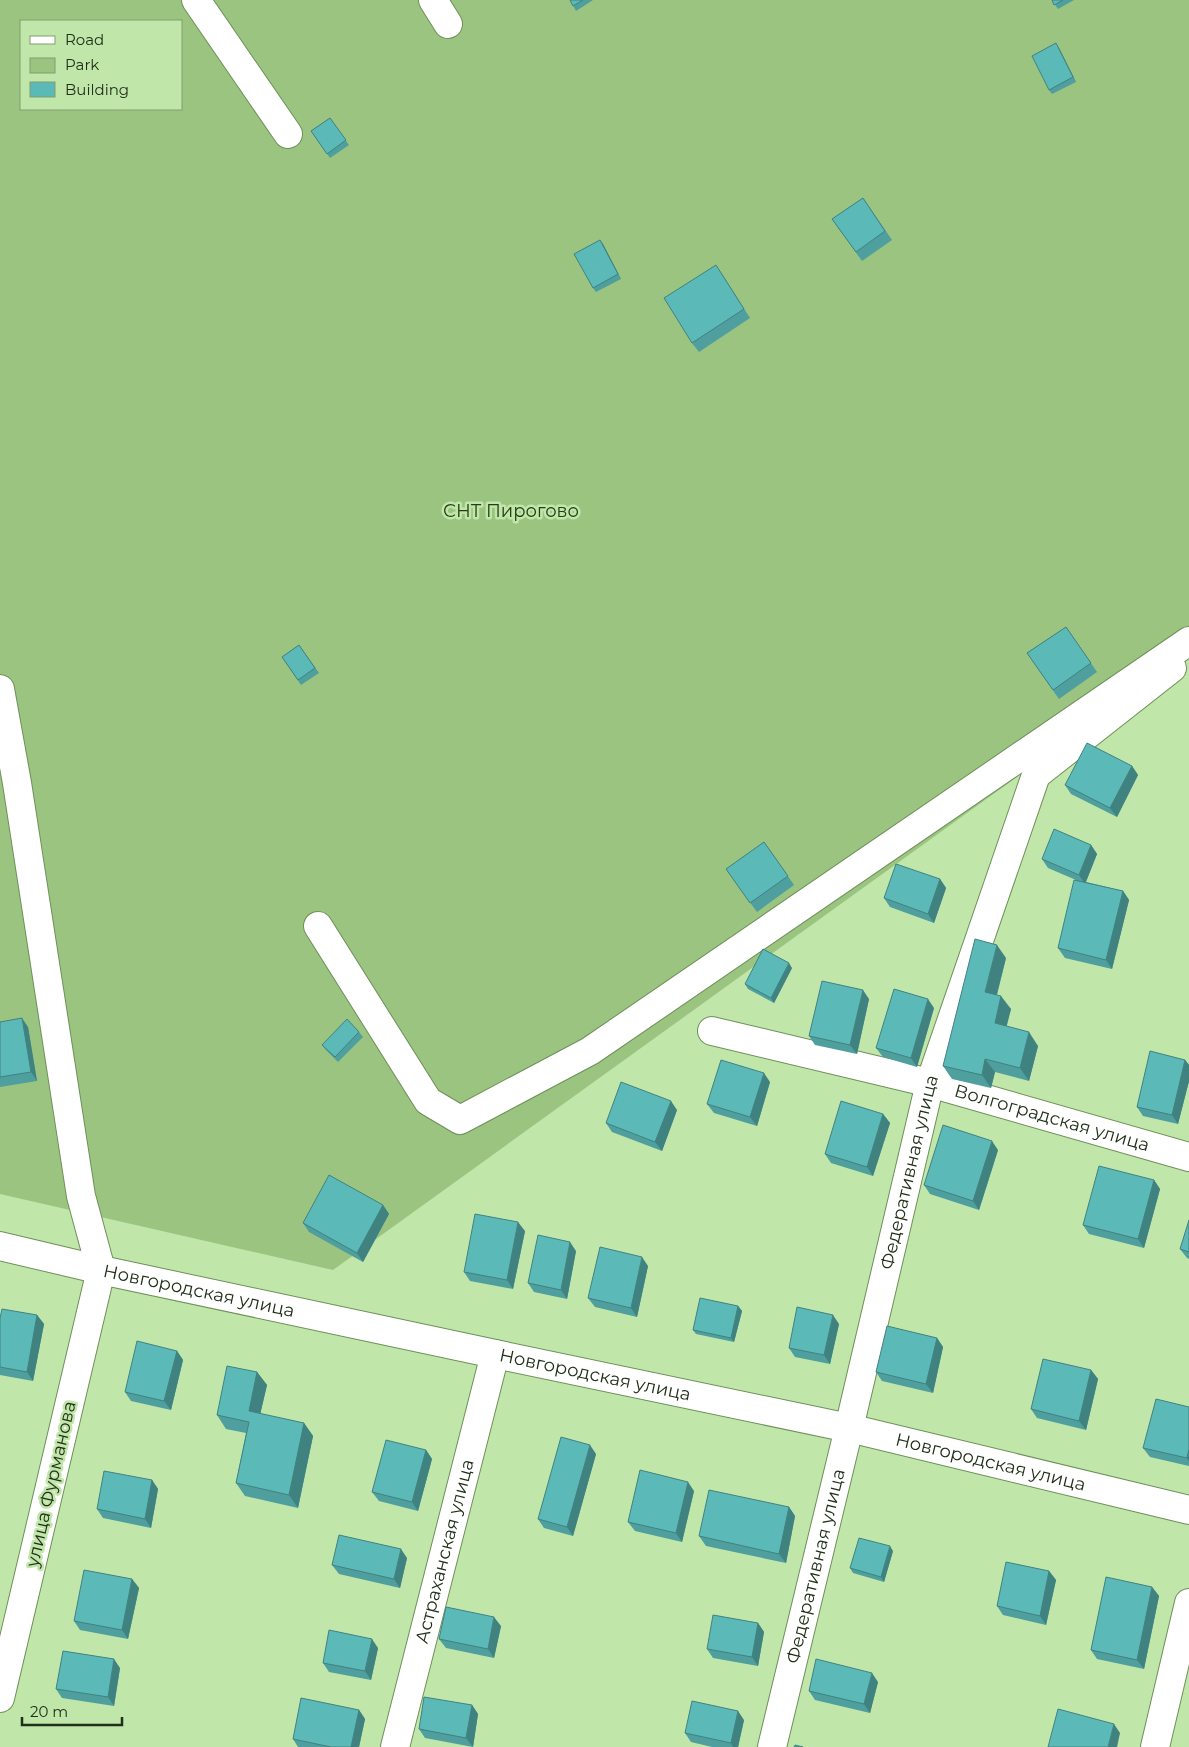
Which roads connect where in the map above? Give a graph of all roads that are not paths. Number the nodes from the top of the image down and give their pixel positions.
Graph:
1 (196, 0) edge
2 (433, 0) edge
3 (448, 24) dead end
4 (288, 134) dead end
5 (1189, 641) edge
6 (1172, 668) dead end
7 (0, 689) edge
8 (318, 926) dead end
9 (712, 1032) dead end
10 (930, 1083) junction
11 (1189, 1157) edge
12 (0, 1246) edge
13 (101, 1270) junction
14 (495, 1354) junction
15 (849, 1428) junction
16 (1189, 1510) edge
17 (1189, 1603) edge
18 (2, 1683) edge
19 (394, 1747) edge
20 (772, 1747) edge
21 (1155, 1747) edge

1 - 4 street
2 - 3 street
5 - 8 street
6 - 10 street, Федеративная улица
7 - 13 street
9 - 10 street, Волгоградская улица
10 - 11 street, Волгоградская улица
10 - 15 street, Федеративная улица
12 - 13 street, Новгородская улица
13 - 14 street, Новгородская улица
13 - 18 street, улица Фурманова
14 - 15 street, Новгородская улица
14 - 19 street, Астраханская улица
15 - 16 street, Новгородская улица
15 - 20 street, Федеративная улица
17 - 21 street

